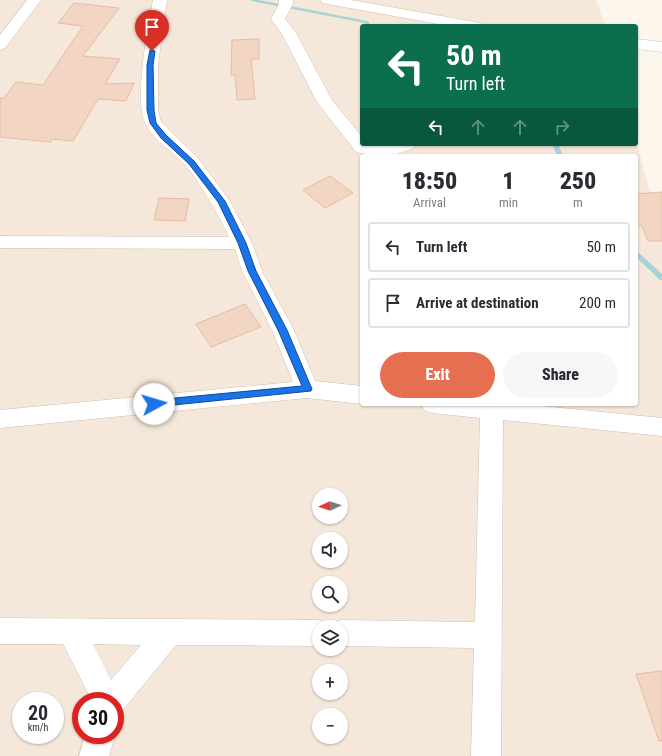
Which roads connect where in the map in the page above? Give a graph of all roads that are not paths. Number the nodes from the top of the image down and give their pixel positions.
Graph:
1 (34, 0) edge
2 (160, 0) edge
3 (327, 0) edge
4 (284, 6) edge
5 (464, 24) edge
6 (638, 44) edge
7 (0, 45) edge
8 (662, 47) edge
9 (360, 146) edge
10 (360, 146) edge
11 (404, 146) edge
12 (0, 242) edge
13 (242, 243) junction
14 (307, 389) junction
15 (360, 395) edge
16 (449, 406) edge
17 (492, 411) junction
18 (0, 419) edge
19 (662, 427) edge
20 (0, 631) edge
21 (71, 631) junction
22 (170, 631) junction
23 (312, 633) edge
24 (348, 633) edge
25 (487, 634) junction
26 (102, 692) edge
27 (119, 692) edge
28 (97, 744) edge
29 (94, 756) edge
30 (486, 756) edge

1 - 7 street
2 - 13 street
3 - 5 street
4 - 9 street
6 - 8 street
10 - 11 street
12 - 13 street
13 - 14 street
14 - 15 street
14 - 18 street
16 - 17 street
17 - 19 street
17 - 25 street
20 - 21 street
21 - 22 street
21 - 26 street
22 - 23 street
22 - 27 street
24 - 25 street
25 - 30 street
28 - 29 street

